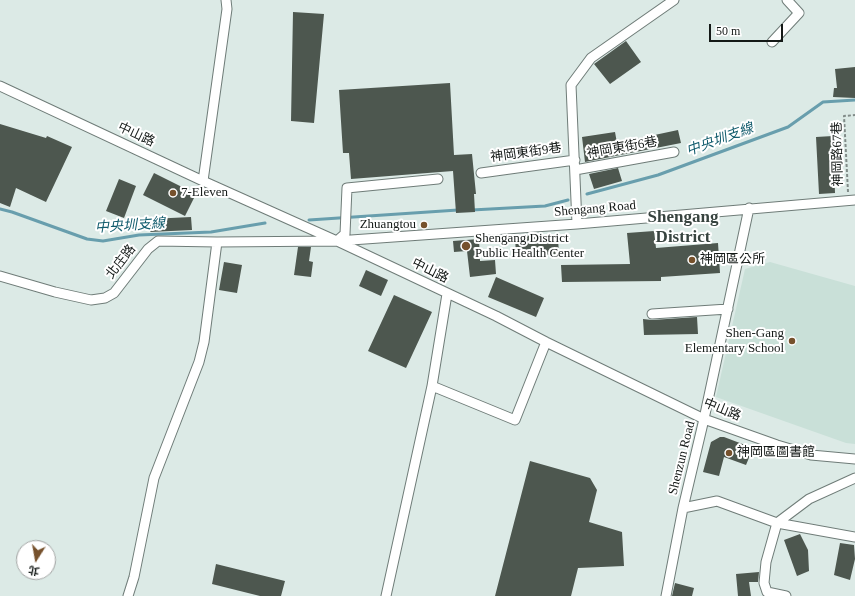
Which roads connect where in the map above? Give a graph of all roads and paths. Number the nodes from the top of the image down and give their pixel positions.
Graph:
1 (226, 0) edge
2 (674, 0) edge
3 (787, 0) edge
4 (772, 42) dead end
5 (0, 86) edge
6 (855, 115) edge
7 (674, 152) dead end
8 (575, 160) junction
9 (575, 170) junction
10 (481, 173) dead end
11 (438, 179) dead end
12 (203, 181) junction
13 (851, 201) edge
14 (749, 208) junction
15 (577, 224) junction
16 (337, 241) junction
17 (217, 242) junction
18 (0, 276) edge
19 (447, 294) junction
20 (728, 309) junction
21 (652, 314) dead end
22 (546, 342) junction
23 (432, 386) junction
24 (704, 419) junction
25 (855, 460) edge
26 (855, 478) edge
27 (683, 508) junction
28 (777, 523) junction
29 (855, 537) edge
30 (128, 596) edge
31 (386, 596) edge
32 (666, 596) edge
33 (786, 596) edge

1 - 12 street
2 - 8 street
3 - 4 street
5 - 12 street, 中山路
6 - 13 path, 神岡路67巷
7 - 9 street, 神岡東街6巷
8 - 9 street
8 - 10 street, 神岡東街9巷
9 - 15 street
11 - 16 street
12 - 16 street, 中山路
13 - 14 street, Shengang Road
14 - 15 street, Shengang Road
14 - 20 street, Shenzun Road
15 - 16 street, Shengang Road
16 - 17 street, 北庄路
16 - 19 street, 中山路
17 - 18 street, 北庄路
17 - 30 street
19 - 22 street, 中山路
19 - 23 street
20 - 21 street
20 - 24 street, Shenzun Road
22 - 23 street
22 - 24 street, 中山路
23 - 31 street
24 - 25 street, 中山路
24 - 27 street, Shenzun Road
26 - 28 street
27 - 28 street
27 - 32 street, Shenzun Road
28 - 29 street
28 - 33 street

